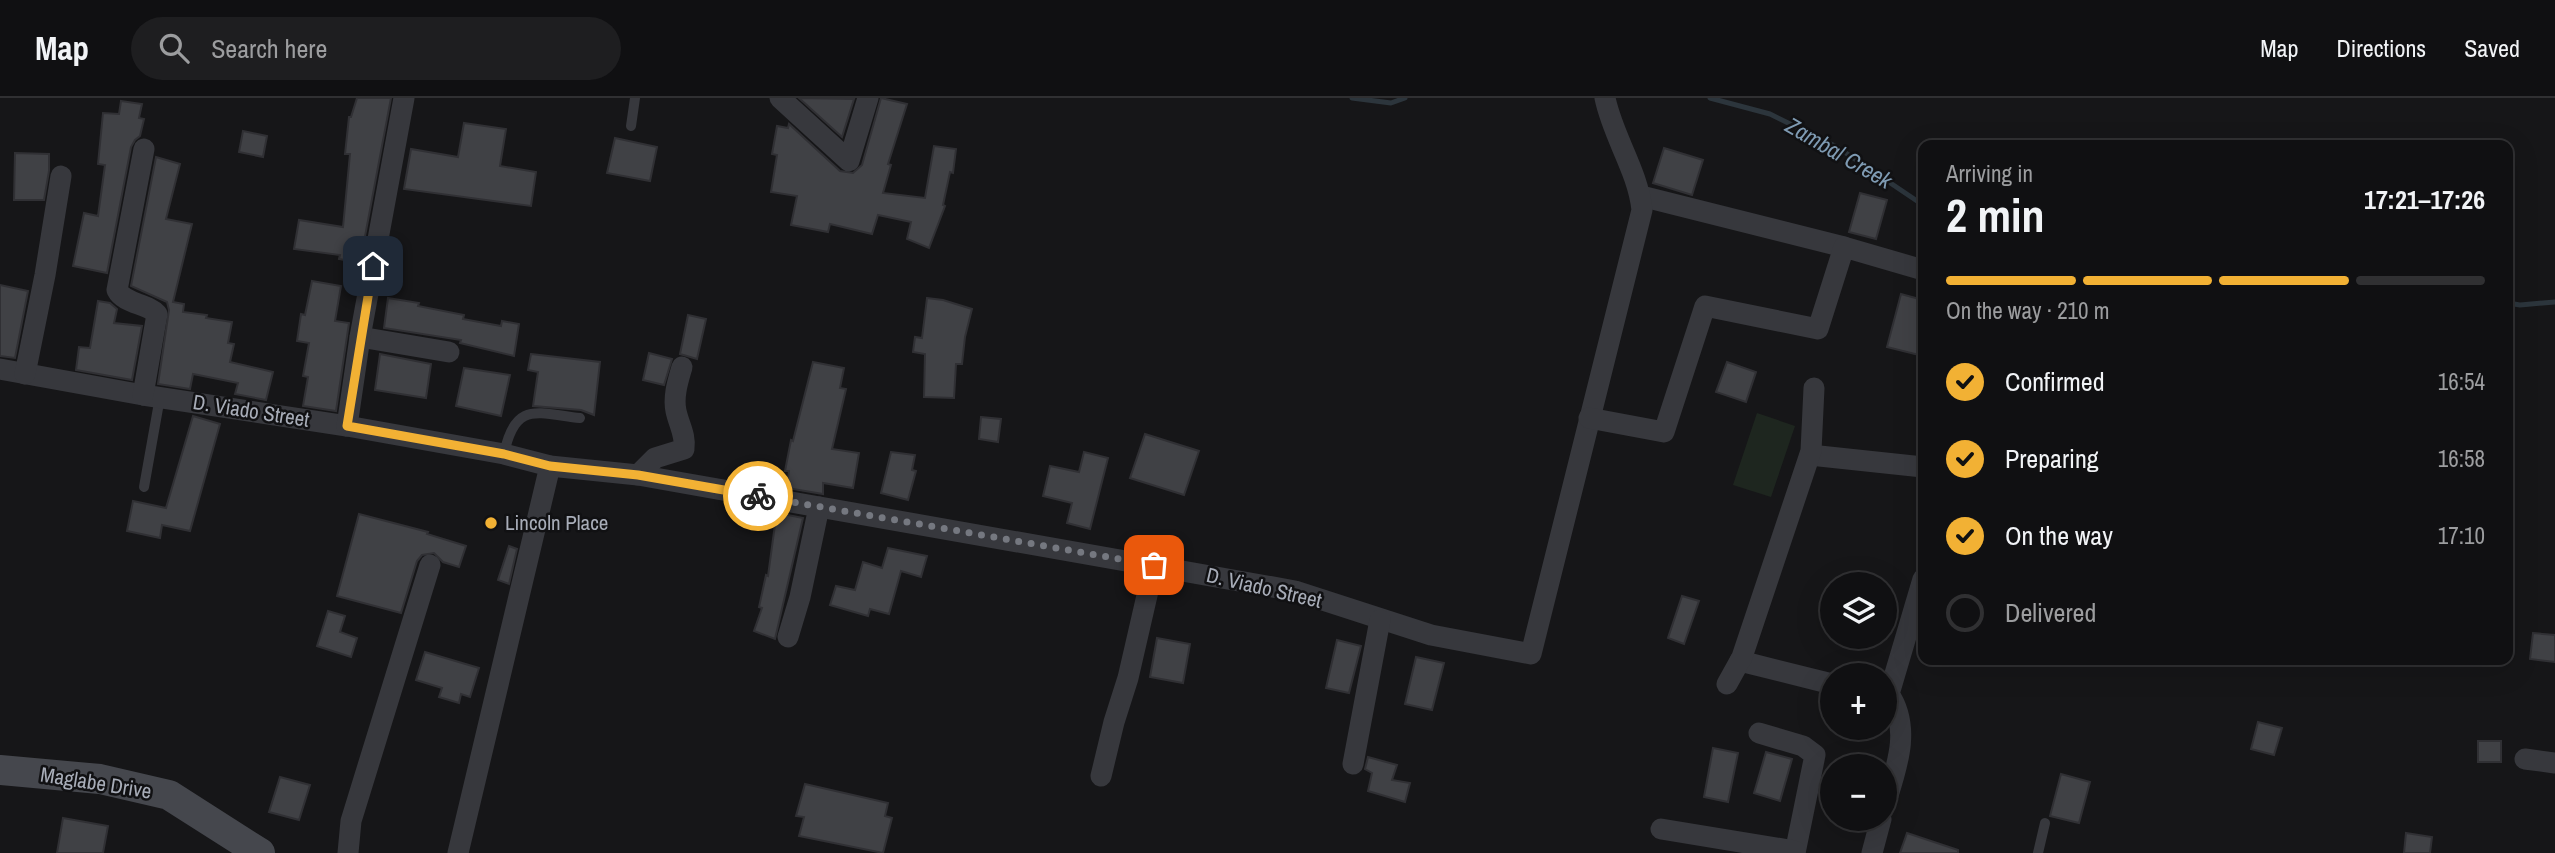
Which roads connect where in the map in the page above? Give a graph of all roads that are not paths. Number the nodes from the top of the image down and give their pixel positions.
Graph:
1 (404, 98) edge
2 (635, 98) edge
3 (780, 98) edge
4 (868, 98) edge
5 (1605, 98) edge
6 (631, 127) dead end
7 (144, 149) dead end
8 (61, 176) dead end
9 (1641, 196) junction
10 (1844, 247) junction
11 (1918, 269) edge
12 (360, 337) junction
13 (449, 352) dead end
14 (682, 367) dead end
15 (0, 369) edge
16 (25, 374) junction
17 (1814, 388) dead end
18 (152, 396) junction
19 (580, 418) dead end
20 (1589, 418) junction
21 (347, 426) junction
22 (504, 454) junction
23 (1810, 455) junction
24 (550, 466) junction
25 (1918, 466) edge
26 (638, 475) junction
27 (144, 487) dead end
28 (818, 507) junction
29 (430, 565) dead end
30 (1154, 565) junction
31 (1918, 595) edge
32 (1380, 620) junction
33 (788, 637) dead end
34 (1740, 661) junction
35 (1897, 663) edge
36 (1820, 681) edge
37 (1727, 684) dead end
38 (1897, 710) edge
39 (1759, 733) dead end
40 (2525, 759) dead end
41 (2555, 763) edge
42 (1353, 764) dead end
43 (1897, 767) edge
44 (0, 770) edge
45 (1101, 776) dead end
46 (2045, 823) dead end
47 (1661, 829) dead end
48 (1878, 831) edge
49 (1795, 852) edge
50 (260, 853) edge
51 (348, 853) edge
52 (458, 853) edge
53 (1872, 853) edge
54 (2038, 853) edge

1 - 12 street
2 - 6 lane
3 - 4 street
5 - 9 street
7 - 18 street
8 - 16 street
9 - 10 street
9 - 20 street
10 - 11 street
10 - 20 street
12 - 13 street
12 - 21 street
14 - 26 street
15 - 16 street, D. Viado Street
16 - 18 street, D. Viado Street
17 - 23 street
18 - 21 street, D. Viado Street
18 - 27 lane
19 - 22 lane
20 - 32 street, D. Viado Street
21 - 22 street, D. Viado Street
22 - 24 street, D. Viado Street
23 - 25 street
23 - 34 street
24 - 26 street, D. Viado Street
24 - 52 street
26 - 28 street, D. Viado Street
28 - 30 street, D. Viado Street
28 - 33 street
29 - 51 street
30 - 32 street, D. Viado Street
30 - 45 street
31 - 35 street
32 - 42 street
34 - 36 street
34 - 37 street
38 - 43 street
39 - 49 street
40 - 41 street
44 - 50 main road, Maglabe Drive
46 - 54 lane
47 - 49 street
48 - 53 street

